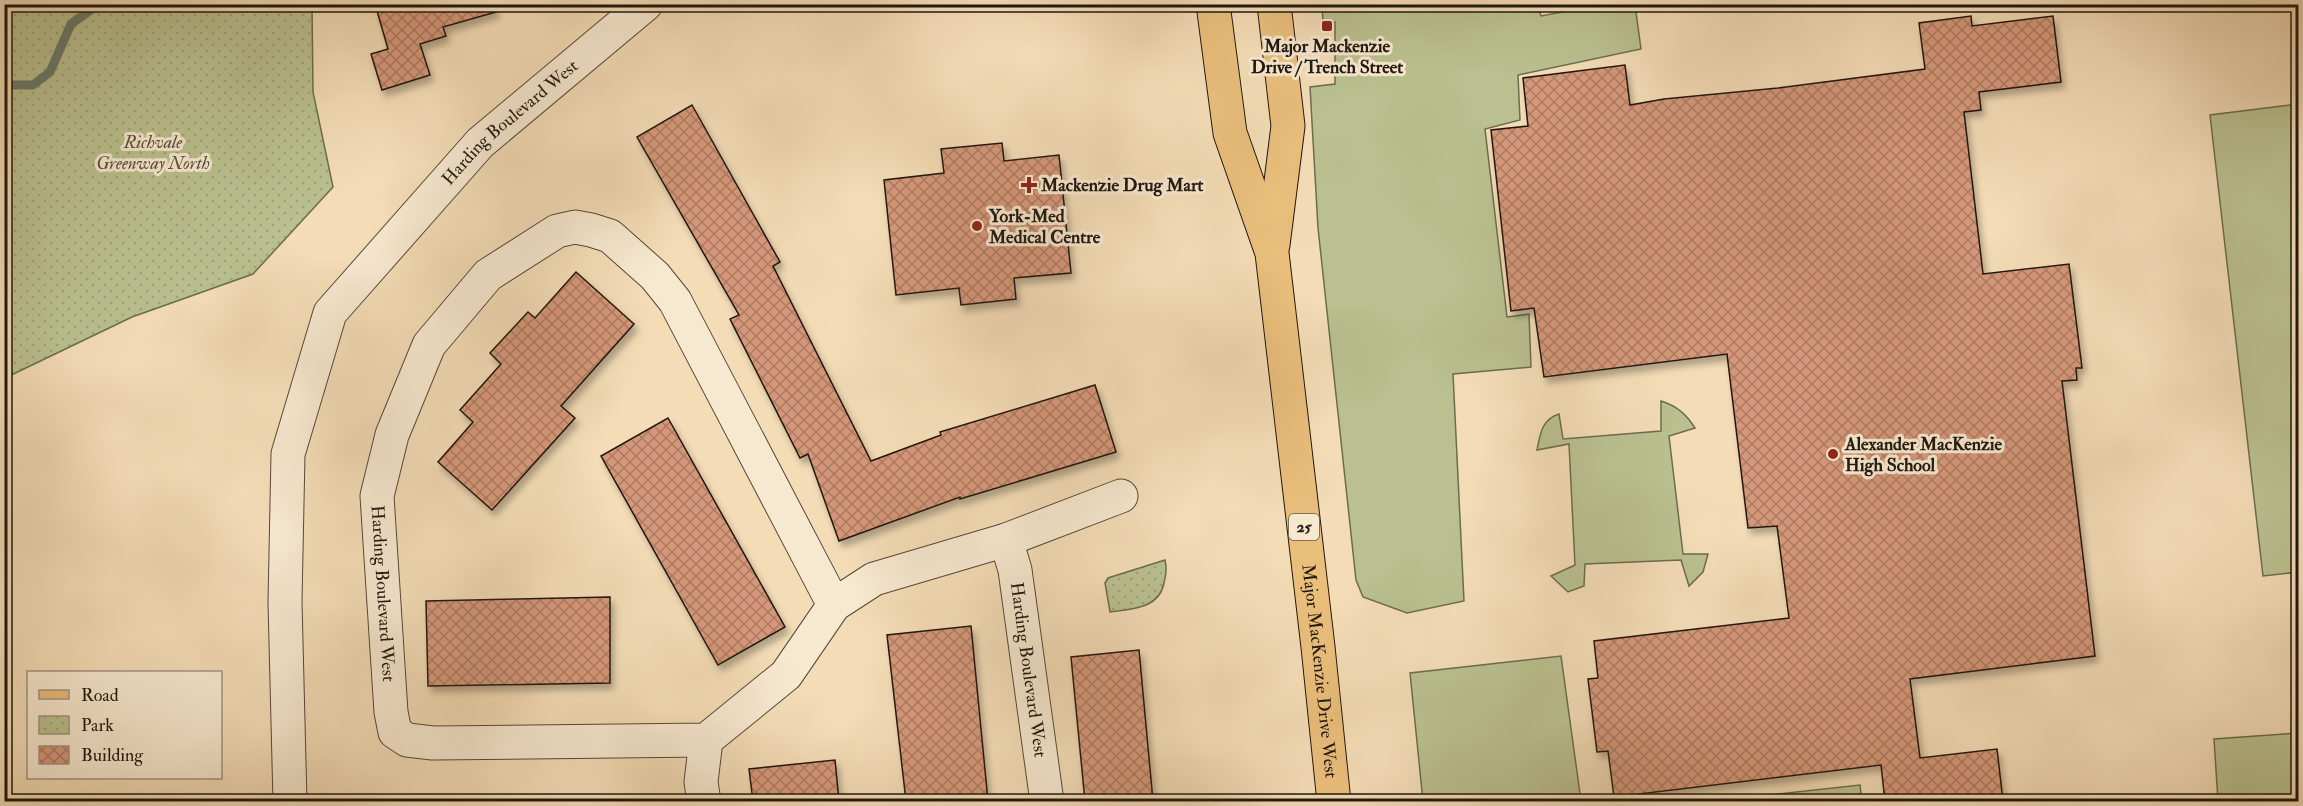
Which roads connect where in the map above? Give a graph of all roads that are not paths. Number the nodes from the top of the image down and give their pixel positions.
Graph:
1 (646, 4) edge
2 (1213, 4) edge
3 (1274, 4) edge
4 (1272, 253) junction
5 (1121, 496) dead end
6 (1006, 540) junction
7 (834, 605) junction
8 (706, 740) junction
9 (290, 801) edge
10 (704, 801) edge
11 (1047, 801) edge
12 (1334, 801) edge

1 - 9 street, Harding Boulevard West
2 - 4 main road, Major MacKenzie Drive West / 25
3 - 4 main road, Major MacKenzie Drive West / 25
4 - 12 main road, Major MacKenzie Drive West / 25
5 - 6 street
6 - 7 street
6 - 11 street, Harding Boulevard West
7 - 8 street
7 - 8 street, Harding Boulevard West
8 - 10 street

